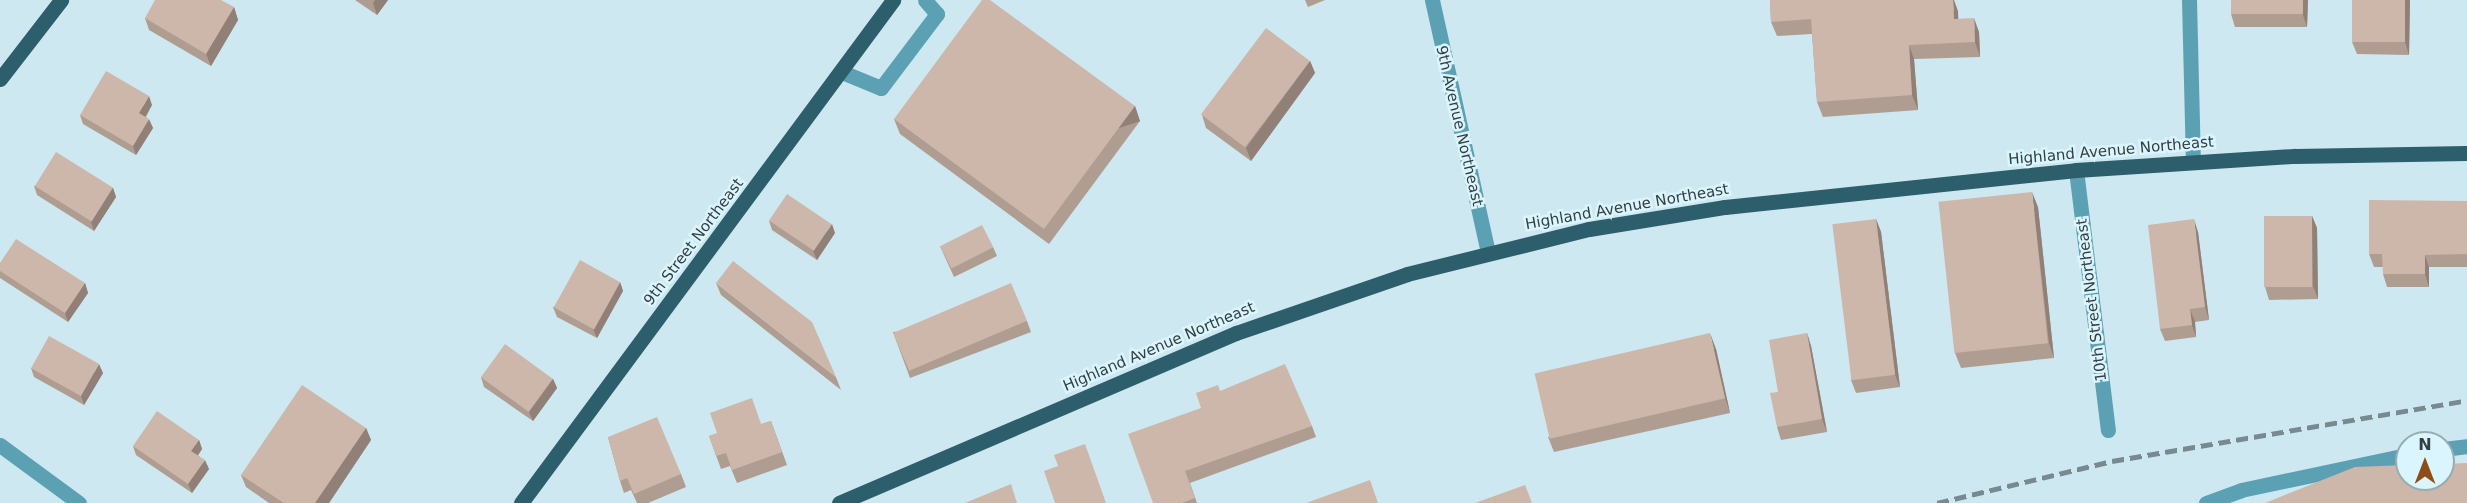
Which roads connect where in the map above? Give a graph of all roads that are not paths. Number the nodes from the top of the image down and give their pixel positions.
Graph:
1 (61, 0) edge
2 (893, 0) edge
3 (925, 0) edge
4 (1432, 0) edge
5 (2189, 0) edge
6 (842, 72) junction
7 (0, 79) edge
8 (2467, 153) edge
9 (2193, 161) junction
10 (2076, 170) junction
11 (1488, 252) junction
12 (2108, 430) dead end
13 (0, 446) edge
14 (2395, 457) edge
15 (79, 503) edge
16 (521, 503) edge
17 (839, 503) edge
18 (2206, 503) edge

1 - 7 main road
2 - 6 main road, 9th Street Northeast
3 - 6 street
4 - 11 street, 9th Avenue Northeast
5 - 9 street
6 - 16 main road, 9th Street Northeast
8 - 9 main road, Highland Avenue Northeast
9 - 10 main road, Highland Avenue Northeast
10 - 11 main road, Highland Avenue Northeast
10 - 12 street, 10th Street Northeast
11 - 17 main road, Highland Avenue Northeast
13 - 15 street
14 - 18 street

